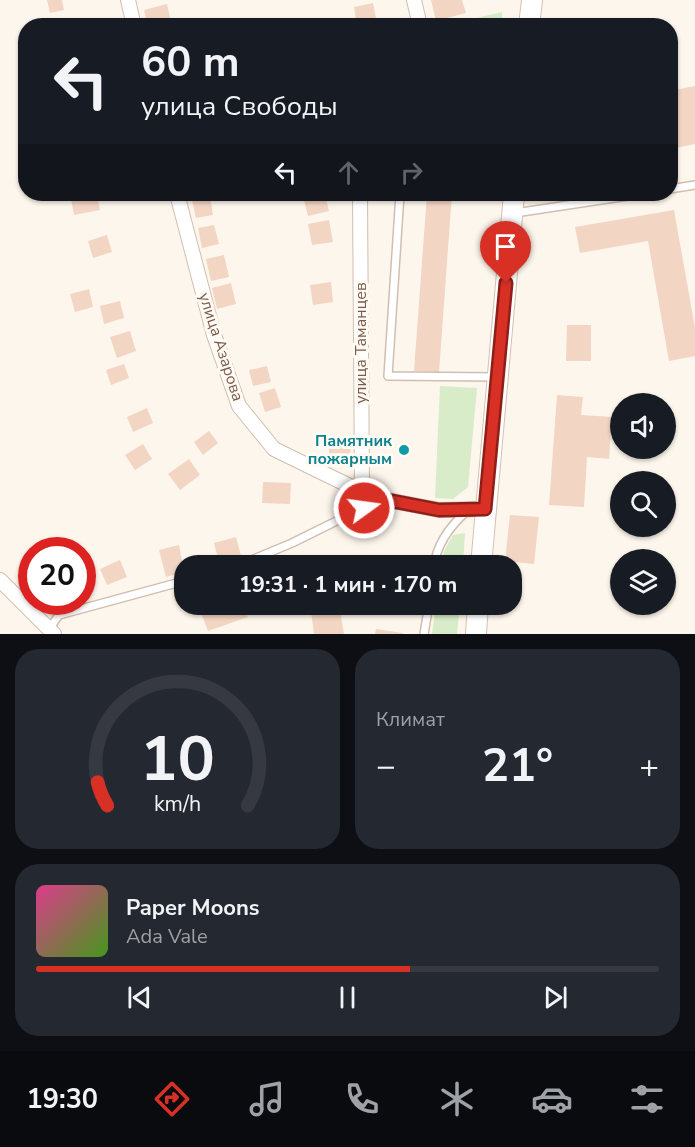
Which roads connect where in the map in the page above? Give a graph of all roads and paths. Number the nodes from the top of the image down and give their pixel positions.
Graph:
1 (128, 0) edge
2 (414, 0) edge
3 (532, 0) edge
4 (132, 18) edge
5 (418, 18) edge
6 (530, 18) edge
7 (695, 185) edge
8 (678, 188) edge
9 (179, 201) edge
10 (360, 201) edge
11 (400, 201) edge
12 (541, 201) edge
13 (513, 203) edge
14 (497, 377) junction
15 (362, 492) junction
16 (382, 499) junction
17 (480, 509) junction
18 (263, 555) edge
19 (436, 555) edge
20 (481, 555) edge
21 (0, 580) edge
22 (174, 584) edge
23 (427, 615) edge
24 (477, 615) edge
25 (51, 632) edge
26 (424, 634) edge
27 (476, 634) edge

1 - 4 street
2 - 5 street
3 - 6 street
7 - 8 lane
9 - 15 street, улица Азарова
10 - 15 street, улица Таманцев
11 - 14 lane
12 - 13 lane
13 - 14 street
14 - 17 street
15 - 16 street, улица Азарова
16 - 17 street, улица Азарова
16 - 18 lane
17 - 19 lane
17 - 20 street
21 - 25 street
22 - 25 lane
23 - 26 lane
24 - 27 street

